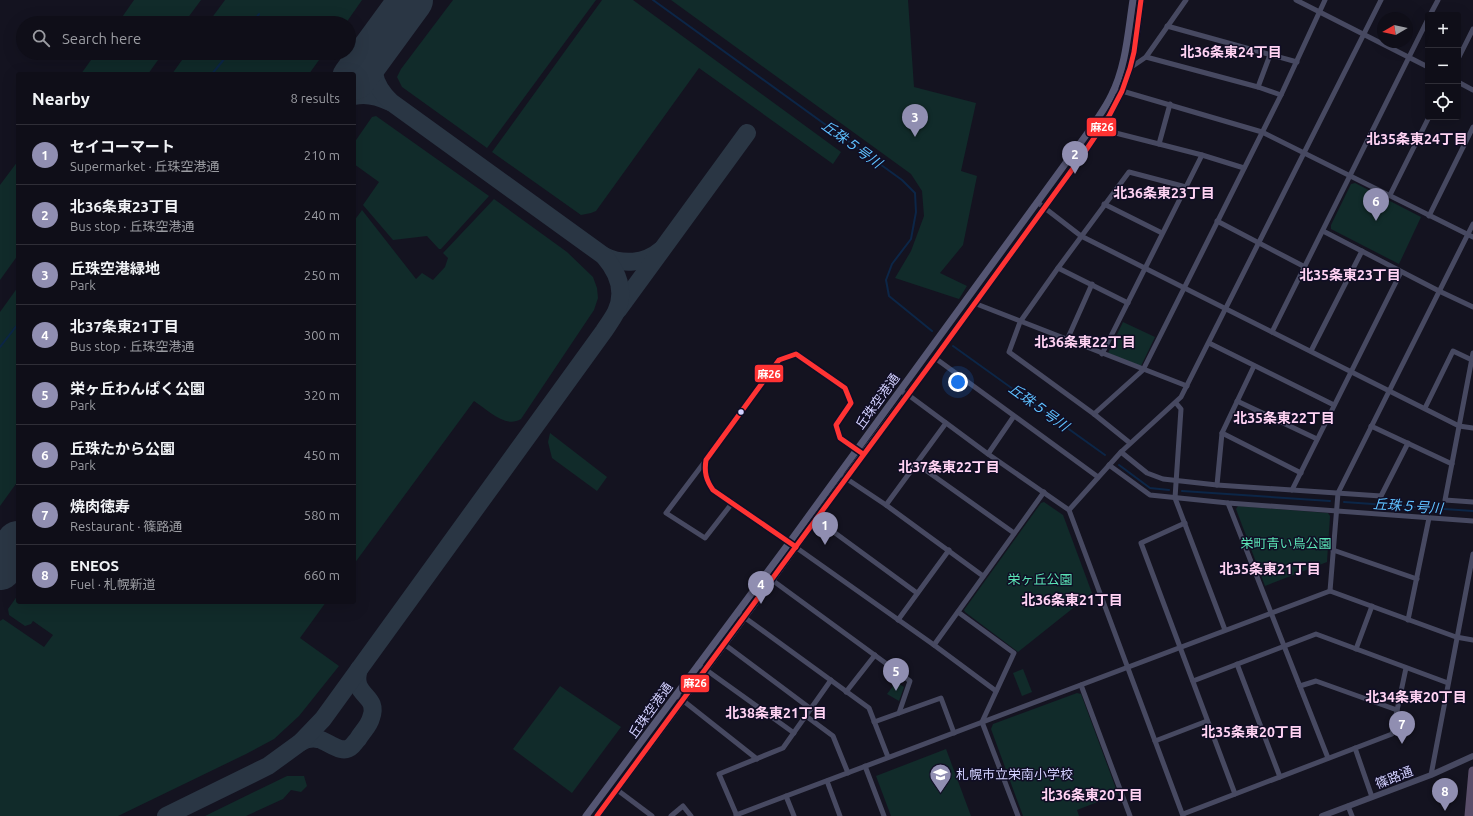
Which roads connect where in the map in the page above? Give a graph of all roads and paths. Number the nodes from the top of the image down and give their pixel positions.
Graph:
1 (1133, 0) edge
2 (1141, 0) edge
3 (1186, 0) edge
4 (1296, 0) edge
5 (1325, 0) edge
6 (1381, 0) edge
7 (1438, 0) edge
8 (1319, 12) junction
9 (1432, 12) edge
10 (1425, 25) edge
11 (1167, 26) junction
12 (1473, 29) edge
13 (1363, 35) junction
14 (1461, 53) edge
15 (1270, 54) junction
16 (1146, 57) junction
17 (1409, 58) junction
18 (1297, 62) junction
19 (1425, 66) edge
20 (1130, 68) junction
21 (1121, 70) junction
22 (1461, 84) edge
23 (1258, 87) junction
24 (1473, 90) edge
25 (1114, 91) junction
26 (1122, 91) junction
27 (1281, 95) junction
28 (1170, 104) junction
29 (1428, 120) edge
30 (1092, 127) junction
31 (1473, 128) edge
32 (1100, 129) junction
33 (1262, 132) junction
34 (1159, 144) junction
35 (1305, 153) junction
36 (1202, 155) junction
37 (1244, 168) junction
38 (1350, 176) junction
39 (1186, 187) junction
40 (1390, 196) junction
41 (1037, 202) junction
42 (1104, 204) junction
43 (1044, 208) junction
44 (1429, 216) junction
45 (1217, 221) junction
46 (1473, 224) edge
47 (1162, 232) junction
48 (1323, 232) junction
49 (1082, 236) junction
50 (1470, 236) edge
51 (1260, 243) junction
52 (1362, 251) junction
53 (1305, 266) junction
54 (1058, 268) junction
55 (1145, 268) junction
56 (1401, 272) junction
57 (1092, 284) junction
58 (1184, 288) junction
59 (1439, 291) junction
60 (974, 303) junction
61 (1128, 303) junction
62 (1473, 307) edge
63 (1226, 308) junction
64 (1020, 322) junction
65 (1272, 332) junction
66 (1067, 340) junction
67 (1209, 343) junction
68 (1311, 351) junction
69 (1473, 353) edge
70 (1102, 354) junction
71 (935, 358) junction
72 (1472, 360) junction
73 (1254, 366) junction
74 (1143, 370) junction
75 (1351, 371) junction
76 (1187, 386) junction
77 (1389, 390) junction
78 (900, 391) junction
79 (907, 394) junction
80 (1237, 401) junction
81 (1176, 403) junction
82 (1334, 405) junction
83 (1424, 408) junction
84 (1094, 414) junction
85 (1014, 416) junction
86 (946, 423) junction
87 (1371, 426) junction
88 (1459, 426) junction
89 (1473, 428) edge
90 (1222, 433) junction
91 (1317, 439) junction
92 (1130, 443) junction
93 (1408, 443) junction
94 (1121, 452) junction
95 (988, 454) junction
96 (706, 460) dead end
97 (917, 464) junction
98 (1452, 464) junction
99 (1109, 465) junction
100 (1301, 473) junction
101 (839, 474) junction
102 (1098, 477) junction
103 (845, 478) junction
104 (1177, 480) junction
105 (1218, 485) junction
106 (1292, 490) junction
107 (1044, 492) junction
108 (1338, 493) junction
109 (1175, 498) junction
110 (732, 502) dead end
111 (1473, 502) edge
112 (1228, 503) junction
113 (886, 505) junction
114 (1069, 510) junction
115 (1336, 511) junction
116 (1429, 518) junction
117 (816, 519) junction
118 (1473, 521) edge
119 (1185, 523) junction
120 (1014, 534) junction
121 (789, 543) junction
122 (796, 547) junction
123 (949, 550) junction
124 (1333, 550) junction
125 (1473, 554) edge
126 (983, 576) junction
127 (1417, 579) junction
128 (772, 580) junction
129 (1330, 591) junction
130 (917, 593) junction
131 (1372, 606) junction
132 (737, 612) junction
133 (958, 612) junction
134 (1272, 613) junction
135 (744, 617) junction
136 (898, 620) junction
137 (1408, 620) junction
138 (1225, 630) junction
139 (1456, 637) junction
140 (1473, 640) edge
141 (724, 644) junction
142 (934, 646) junction
143 (1284, 646) junction
144 (1180, 647) junction
145 (1356, 649) junction
146 (875, 655) junction
147 (698, 664) junction
148 (1237, 664) junction
149 (1128, 667) junction
150 (1406, 668) junction
151 (705, 670) junction
152 (831, 680) junction
153 (1193, 681) junction
154 (1448, 683) junction
155 (1081, 685) junction
156 (1300, 686) junction
157 (996, 691) junction
158 (846, 692) junction
159 (676, 695) junction
160 (682, 700) junction
161 (811, 709) junction
162 (1397, 710) junction
163 (898, 713) junction
164 (806, 716) junction
165 (1207, 721) junction
166 (874, 722) junction
167 (982, 722) junction
168 (794, 733) junction
169 (954, 733) junction
170 (1155, 741) junction
171 (1355, 748) junction
172 (1473, 756) edge
173 (888, 757) junction
174 (1328, 758) junction
175 (757, 759) junction
176 (865, 766) junction
177 (1473, 772) edge
178 (848, 773) junction
179 (1431, 775) junction
180 (1280, 777) junction
181 (827, 781) junction
182 (616, 789) junction
183 (1235, 794) junction
184 (786, 796) junction
185 (1372, 797) junction
186 (1348, 806) junction
187 (737, 815) edge
188 (1183, 815) edge
189 (586, 816) edge
190 (597, 816) edge
191 (652, 816) edge
192 (670, 816) edge
193 (691, 816) edge
194 (794, 816) edge
195 (840, 816) edge
196 (884, 816) edge
197 (1018, 816) edge
198 (1130, 816) edge
199 (1322, 816) edge
200 (1352, 816) edge
201 (1469, 816) edge

1 - 21 main road, 丘珠空港通
2 - 20 main road, 丘珠空港通
3 - 11 street
4 - 8 street
5 - 8 street
6 - 13 street
7 - 9 street
8 - 13 street
8 - 18 street
10 - 17 street
11 - 15 street
11 - 16 street
12 - 14 street
13 - 17 street
13 - 35 street
15 - 18 street
15 - 23 street
16 - 20 street
16 - 23 street
17 - 19 street
17 - 38 street
18 - 27 street
20 - 21 street
20 - 26 main road, 丘珠空港通
21 - 25 main road, 丘珠空港通
22 - 24 street
23 - 27 street
25 - 26 street
25 - 30 main road, 丘珠空港通
26 - 28 street
26 - 32 main road, 丘珠空港通
27 - 33 street
28 - 33 street
28 - 34 street
29 - 40 street
30 - 32 street
30 - 41 main road, 丘珠空港通
31 - 44 street
32 - 34 street
32 - 43 main road, 丘珠空港通
33 - 35 street
33 - 37 street
34 - 36 street
35 - 38 street
35 - 51 street
36 - 37 street
36 - 39 street
37 - 45 street
38 - 40 street
38 - 48 street
39 - 42 street
39 - 47 street
40 - 44 street
41 - 43 street
41 - 78 main road, 丘珠空港通
42 - 47 street
42 - 49 street
43 - 49 street
43 - 60 main road, 丘珠空港通
44 - 50 street
45 - 51 street
45 - 58 street
46 - 50 street
47 - 55 street
48 - 52 street
48 - 53 street
49 - 54 street
49 - 55 street
50 - 59 street
51 - 53 street
51 - 63 street
52 - 56 street
52 - 68 street
53 - 65 street
54 - 57 street
54 - 64 street
55 - 58 street
55 - 61 street
56 - 59 street
56 - 75 street
57 - 61 street
57 - 66 street
58 - 63 street
58 - 74 street
59 - 62 street
59 - 77 street
60 - 64 street
60 - 71 main road, 丘珠空港通
61 - 70 street
63 - 65 street
63 - 67 street
64 - 66 street
64 - 84 street
65 - 68 street
66 - 70 street
67 - 73 street
67 - 76 street
68 - 75 street
69 - 72 street
70 - 74 street
71 - 79 main road, 丘珠空港通
71 - 85 street
72 - 83 street
72 - 88 street
73 - 80 street
73 - 82 street
74 - 76 street
74 - 84 street
75 - 77 street
75 - 82 street
76 - 81 street
77 - 83 street
77 - 87 street
78 - 79 street
78 - 101 main road, 丘珠空港通
79 - 86 street
79 - 103 main road, 丘珠空港通
80 - 90 street
80 - 91 street
81 - 92 street
81 - 104 street
82 - 91 street
83 - 88 street
84 - 92 street
85 - 95 street
85 - 102 street
86 - 95 street
86 - 97 street
87 - 93 street
87 - 108 street
88 - 89 street
88 - 98 street
90 - 100 street
90 - 105 street
91 - 100 street
92 - 94 street
93 - 98 street
93 - 108 street
94 - 99 street
94 - 104 street
95 - 107 street
96 - 110 street
97 - 113 street
97 - 120 street
98 - 111 street
99 - 102 street
99 - 109 street
100 - 106 street
101 - 103 street
101 - 121 main road, 丘珠空港通
102 - 114 street
103 - 113 street
103 - 117 main road, 丘珠空港通
104 - 105 street
104 - 109 street
105 - 106 street
106 - 108 street
107 - 114 street
107 - 120 street
108 - 115 street
109 - 112 street
109 - 119 street
112 - 115 street
112 - 134 street
113 - 123 street
114 - 149 street
115 - 116 street
115 - 124 street
116 - 118 street
116 - 127 street
117 - 122 main road, 丘珠空港通
117 - 130 street
119 - 138 street
119 - 144 street
120 - 126 street
121 - 122 street
121 - 132 main road, 丘珠空港通
122 - 128 main road, 丘珠空港通
122 - 136 street
123 - 126 street
123 - 130 street
124 - 127 street
124 - 129 street
125 - 139 street
126 - 133 street
127 - 137 street
128 - 135 main road, 丘珠空港通
128 - 146 street
129 - 131 street
129 - 134 street
130 - 136 street
131 - 137 street
131 - 145 street
132 - 135 street
132 - 147 main road, 丘珠空港通
133 - 142 street
133 - 157 street
134 - 138 street
134 - 143 street
135 - 141 main road, 丘珠空港通
135 - 152 street
136 - 142 street
137 - 139 street
138 - 144 street
139 - 140 street
139 - 154 street
141 - 151 main road, 丘珠空港通
141 - 161 street
142 - 157 street
143 - 145 street
143 - 148 street
143 - 156 street
144 - 149 street
144 - 153 street
145 - 150 street
146 - 158 street
146 - 163 street
147 - 151 street
147 - 159 main road, 丘珠空港通
148 - 153 street
148 - 180 street
149 - 155 street
149 - 170 street
150 - 154 street
150 - 162 street
151 - 160 main road, 丘珠空港通
151 - 168 street
152 - 158 street
152 - 161 street
153 - 165 street
154 - 179 street
155 - 167 street
155 - 198 street
156 - 162 street
156 - 174 street
157 - 167 street
158 - 166 street
159 - 160 street
159 - 189 main road, 丘珠空港通
160 - 175 street
160 - 182 main road, 丘珠空港通
161 - 164 street
162 - 171 street
163 - 166 street
163 - 169 street
164 - 168 street
164 - 178 street
165 - 170 street
165 - 183 street
166 - 173 street
167 - 169 street
167 - 197 street
168 - 175 street
169 - 173 street
170 - 188 street
171 - 174 street
171 - 185 street
172 - 179 street, 篠路通
173 - 176 street
174 - 180 street
175 - 187 street
176 - 178 street
176 - 196 street
177 - 201 highway
178 - 181 street
179 - 185 street, 篠路通
180 - 183 street
181 - 184 street
181 - 195 street
182 - 190 main road, 丘珠空港通
182 - 191 street
183 - 188 street
184 - 187 street
184 - 194 street
185 - 186 street, 篠路通
186 - 199 street, 篠路通
186 - 200 street
192 - 193 street

